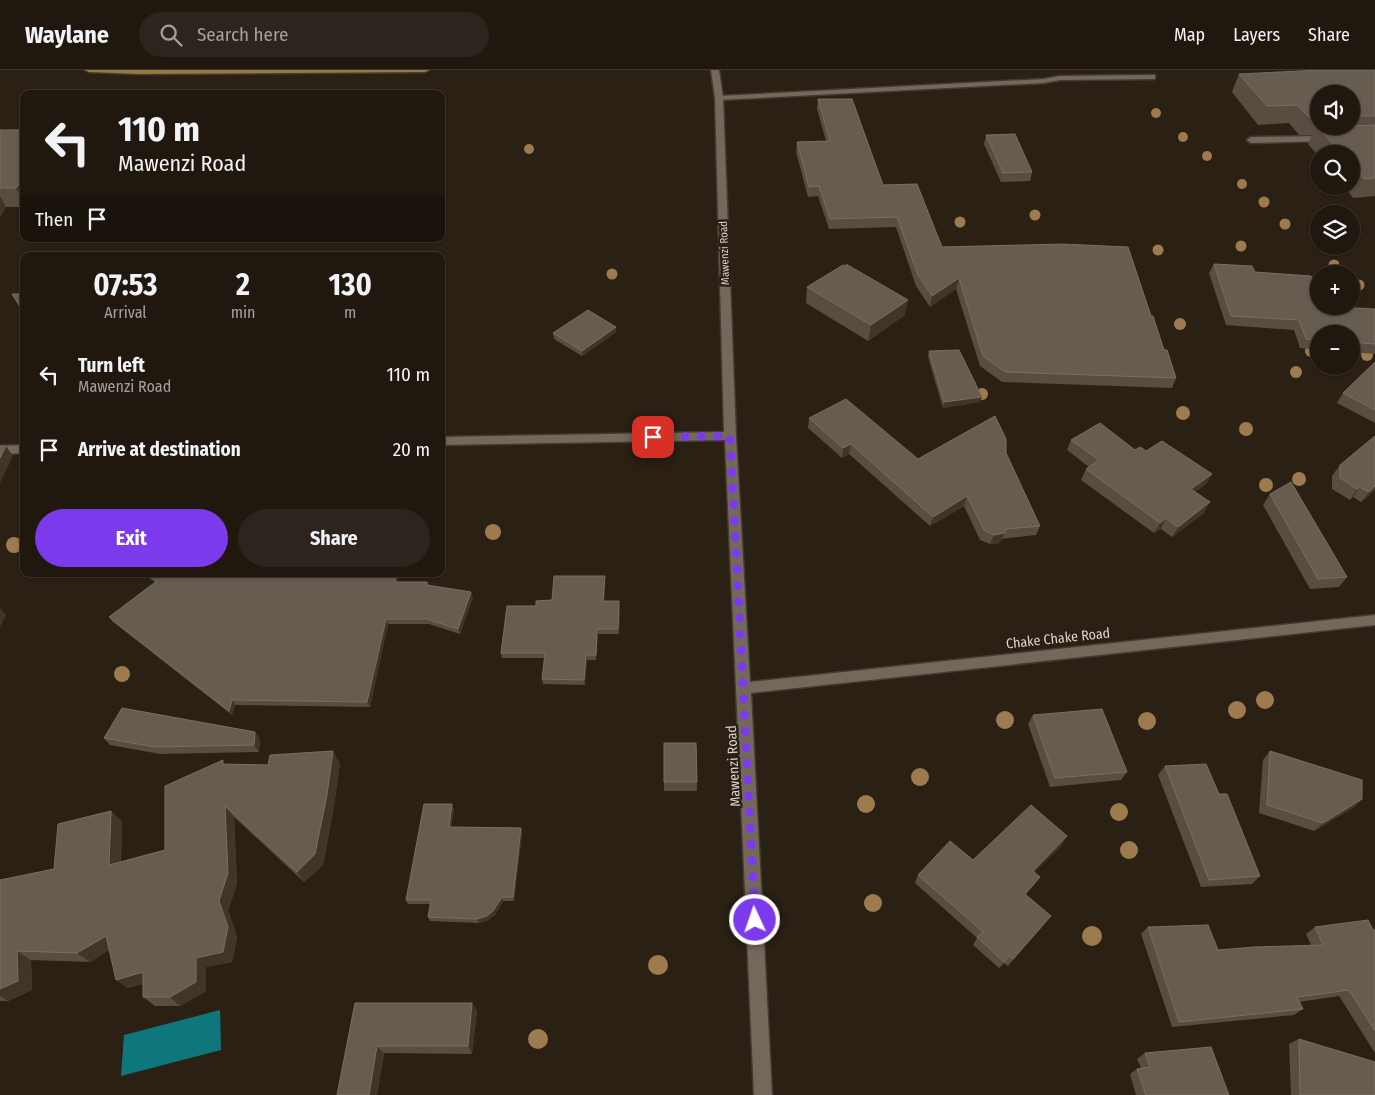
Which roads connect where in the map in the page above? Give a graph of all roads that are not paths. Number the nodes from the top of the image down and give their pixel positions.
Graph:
1 (89, 70) edge
2 (425, 70) edge
3 (715, 70) edge
4 (141, 71) edge
5 (1152, 77) dead end
6 (719, 98) junction
7 (1338, 139) edge
8 (1251, 140) dead end
9 (730, 436) junction
10 (445, 441) edge
11 (20, 449) edge
12 (0, 450) edge
13 (1375, 620) edge
14 (744, 688) junction
15 (763, 1095) edge

1 - 4 street
2 - 4 street
3 - 6 street, Mawenzi Road
5 - 6 street
6 - 9 street, Mawenzi Road
7 - 8 street
9 - 10 street
9 - 14 street, Mawenzi Road
11 - 12 street
13 - 14 street, Chake Chake Road
14 - 15 street, Mawenzi Road

